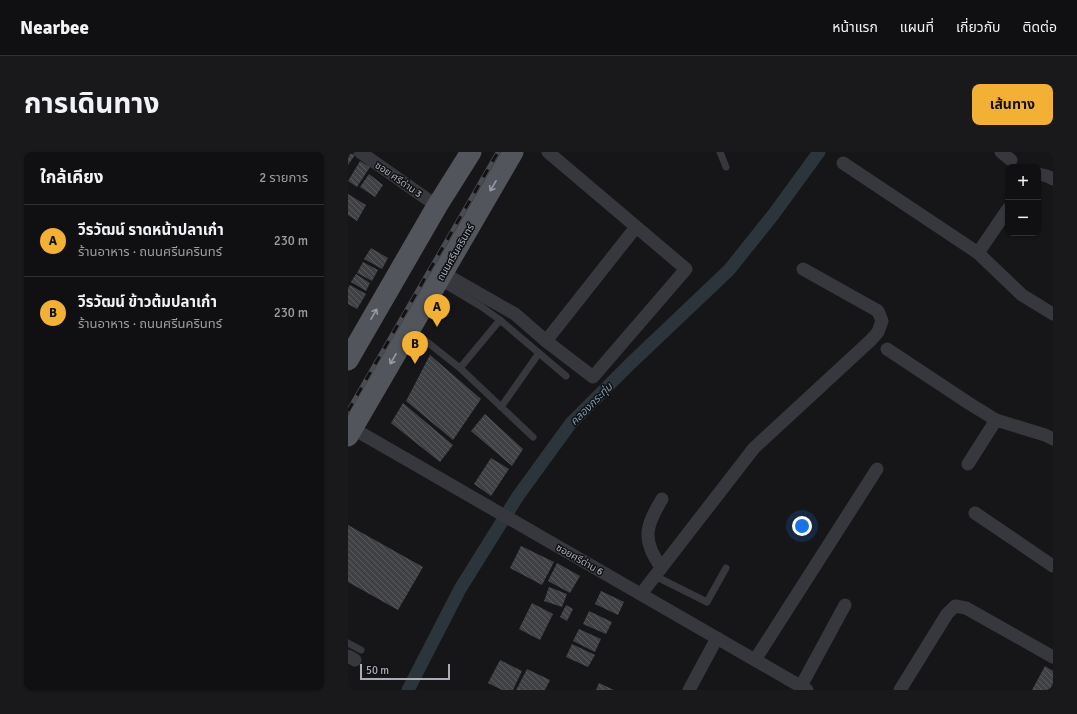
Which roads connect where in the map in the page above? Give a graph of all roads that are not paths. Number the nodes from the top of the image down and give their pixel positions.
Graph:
1 (360, 152) edge
2 (471, 152) edge
3 (513, 152) edge
4 (548, 152) edge
5 (720, 152) edge
6 (843, 163) dead end
7 (726, 167) dead end
8 (1041, 175) edge
9 (1053, 179) edge
10 (437, 206) junction
11 (1005, 214) edge
12 (636, 227) junction
13 (978, 254) junction
14 (803, 269) dead end
15 (441, 277) junction
16 (1053, 314) edge
17 (500, 320) junction
18 (410, 329) junction
19 (546, 341) junction
20 (887, 349) dead end
21 (540, 353) junction
22 (348, 360) edge
23 (460, 368) junction
24 (566, 376) dead end
25 (501, 407) junction
26 (996, 420) junction
27 (350, 432) edge
28 (533, 436) dead end
29 (1053, 439) edge
30 (968, 464) dead end
31 (877, 468) dead end
32 (662, 499) dead end
33 (975, 513) dead end
34 (1053, 566) edge
35 (726, 568) dead end
36 (658, 571) junction
37 (640, 594) junction
38 (845, 605) dead end
39 (717, 638) junction
40 (348, 643) edge
41 (355, 655) edge
42 (1053, 657) edge
43 (756, 660) junction
44 (804, 688) edge
45 (689, 690) edge
46 (900, 690) edge

1 - 10 street, ซอย ศรีด่าน 3
2 - 10 main road
3 -> 15 main road, ถนนศรีนครินทร์
4 - 12 street
5 - 7 lane
6 - 13 street
8 - 9 street
22 -> 10 main road
11 - 13 street
12 - 19 street
12 - 19 street
13 - 16 street
14 - 36 street
15 - 17 lane
15 - 18 main road, ถนนศรีนครินทร์
15 - 19 street
17 - 21 lane
17 - 23 lane
18 - 23 lane
18 -> 27 main road, ถนนศรีนครินทร์
20 - 26 street
21 - 24 lane
21 - 25 lane
23 - 25 lane
25 - 28 lane
26 - 29 street
26 - 30 street
27 - 37 street, ซอยศรีด่าน 6
31 - 43 street
32 - 36 street
33 - 34 street
35 - 36 lane
36 - 37 street
37 - 39 street, ซอยศรีด่าน 6
38 - 44 street
39 - 43 street, ซอยศรีด่าน 6
39 - 45 street
40 - 41 lane
42 - 46 street
43 - 44 street, ซอยศรีด่าน 6

